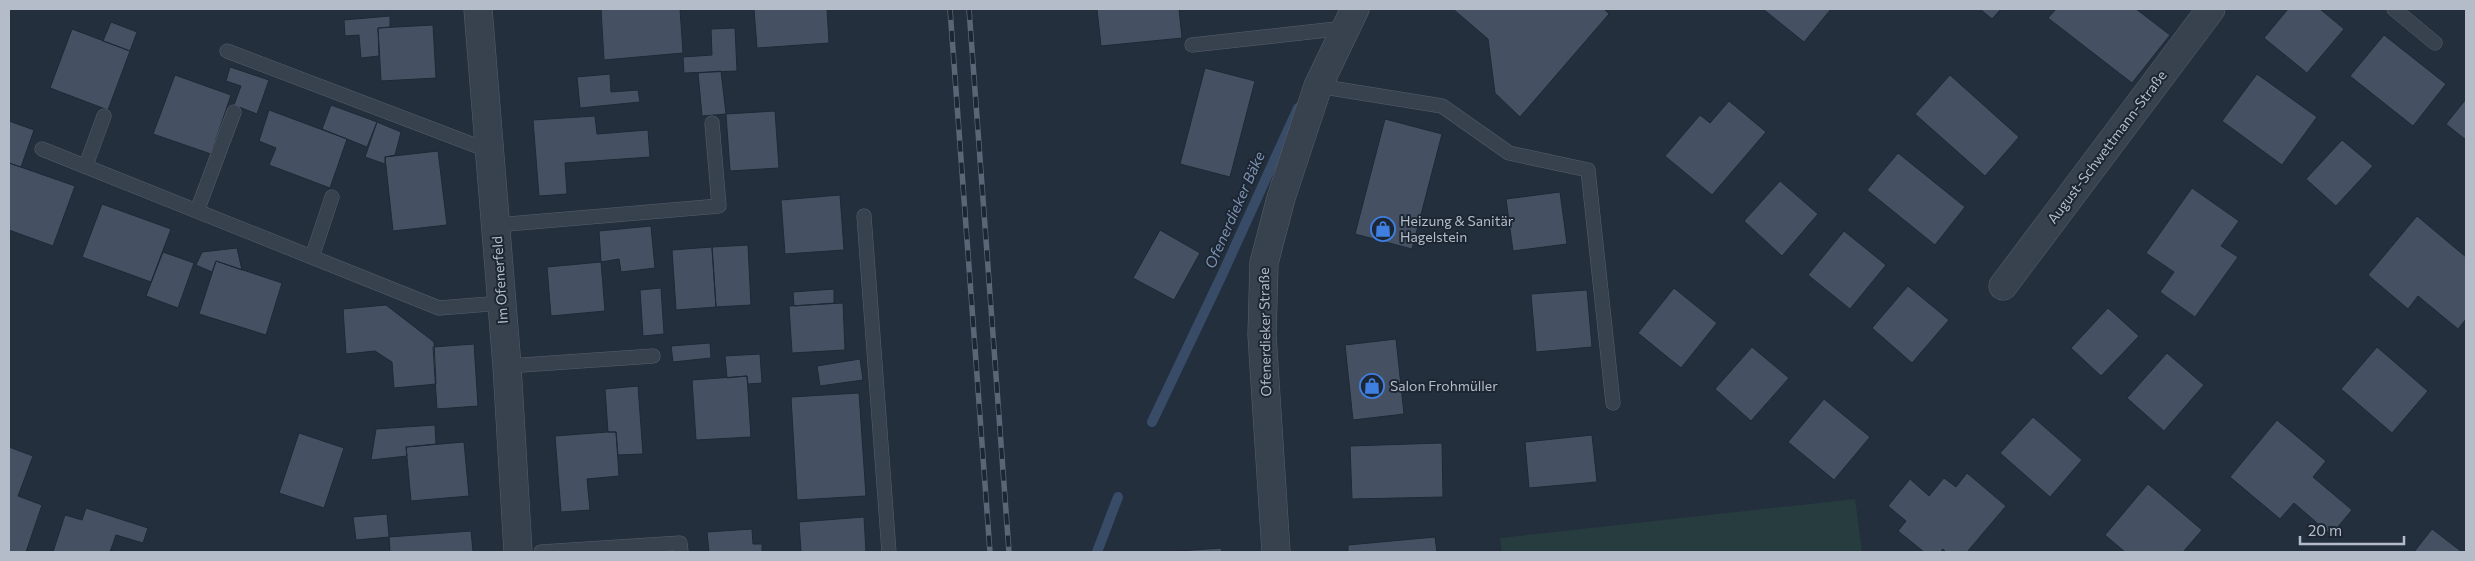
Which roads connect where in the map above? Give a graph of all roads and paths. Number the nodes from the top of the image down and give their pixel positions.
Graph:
1 (478, 9) edge
2 (2211, 9) edge
3 (2394, 9) edge
4 (1350, 19) edge
5 (2435, 44) dead end
6 (1192, 45) dead end
7 (227, 51) dead end
8 (1318, 86) junction
9 (234, 112) dead end
10 (104, 116) dead end
11 (712, 123) dead end
12 (42, 149) dead end
13 (490, 151) junction
14 (86, 164) junction
15 (332, 197) dead end
16 (197, 211) junction
17 (864, 216) dead end
18 (496, 225) junction
19 (312, 257) junction
20 (2003, 286) dead end
21 (502, 304) junction
22 (653, 356) dead end
23 (507, 366) junction
24 (1613, 403) dead end
25 (518, 552) edge
26 (540, 552) edge
27 (681, 552) edge
28 (890, 552) edge
29 (1276, 552) edge

1 - 13 street, Im Ofenerfeld
2 - 20 street, August-Schwettmann-Straße
3 - 5 lane
4 - 6 lane
4 - 8 street, Ofenerdieker Straße
7 - 13 lane
8 - 24 lane
8 - 29 street, Ofenerdieker Straße
9 - 16 lane
10 - 14 lane
11 - 18 lane
12 - 14 lane
13 - 18 street, Im Ofenerfeld
14 - 16 lane
15 - 19 lane
16 - 19 lane
17 - 28 lane
18 - 21 street, Im Ofenerfeld
19 - 21 lane
21 - 23 street, Im Ofenerfeld
22 - 23 lane
23 - 25 street, Im Ofenerfeld
26 - 27 lane

